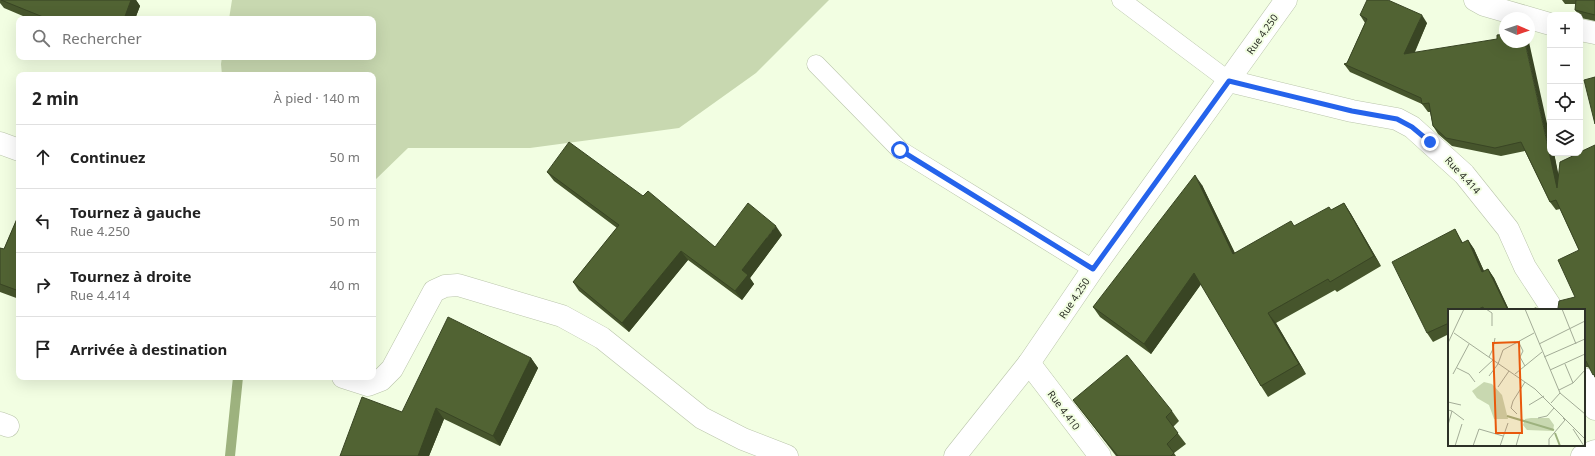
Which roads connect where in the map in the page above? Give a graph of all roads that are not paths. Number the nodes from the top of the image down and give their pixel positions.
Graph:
1 (1121, 0) edge
2 (1286, 0) edge
3 (1475, 0) edge
4 (1547, 23) edge
5 (1583, 31) edge
6 (1595, 33) edge
7 (816, 64) dead end
8 (1229, 81) junction
9 (0, 143) edge
10 (16, 149) edge
11 (1093, 269) junction
12 (1552, 309) edge
13 (1029, 363) junction
14 (352, 380) edge
15 (1585, 382) edge
16 (1595, 409) edge
17 (1595, 451) edge
18 (787, 456) edge
19 (955, 456) edge
20 (1100, 456) edge
21 (1582, 456) edge

1 - 8 lane
2 - 8 street, Rue 4.250
3 - 4 street
5 - 6 street
7 - 11 lane
8 - 11 street, Rue 4.250
8 - 12 street, Rue 4.414
9 - 10 street
11 - 13 street, Rue 4.250
13 - 19 street, Rue 4.250
13 - 20 street, Rue 4.410
14 - 18 street
15 - 16 street
17 - 21 street

